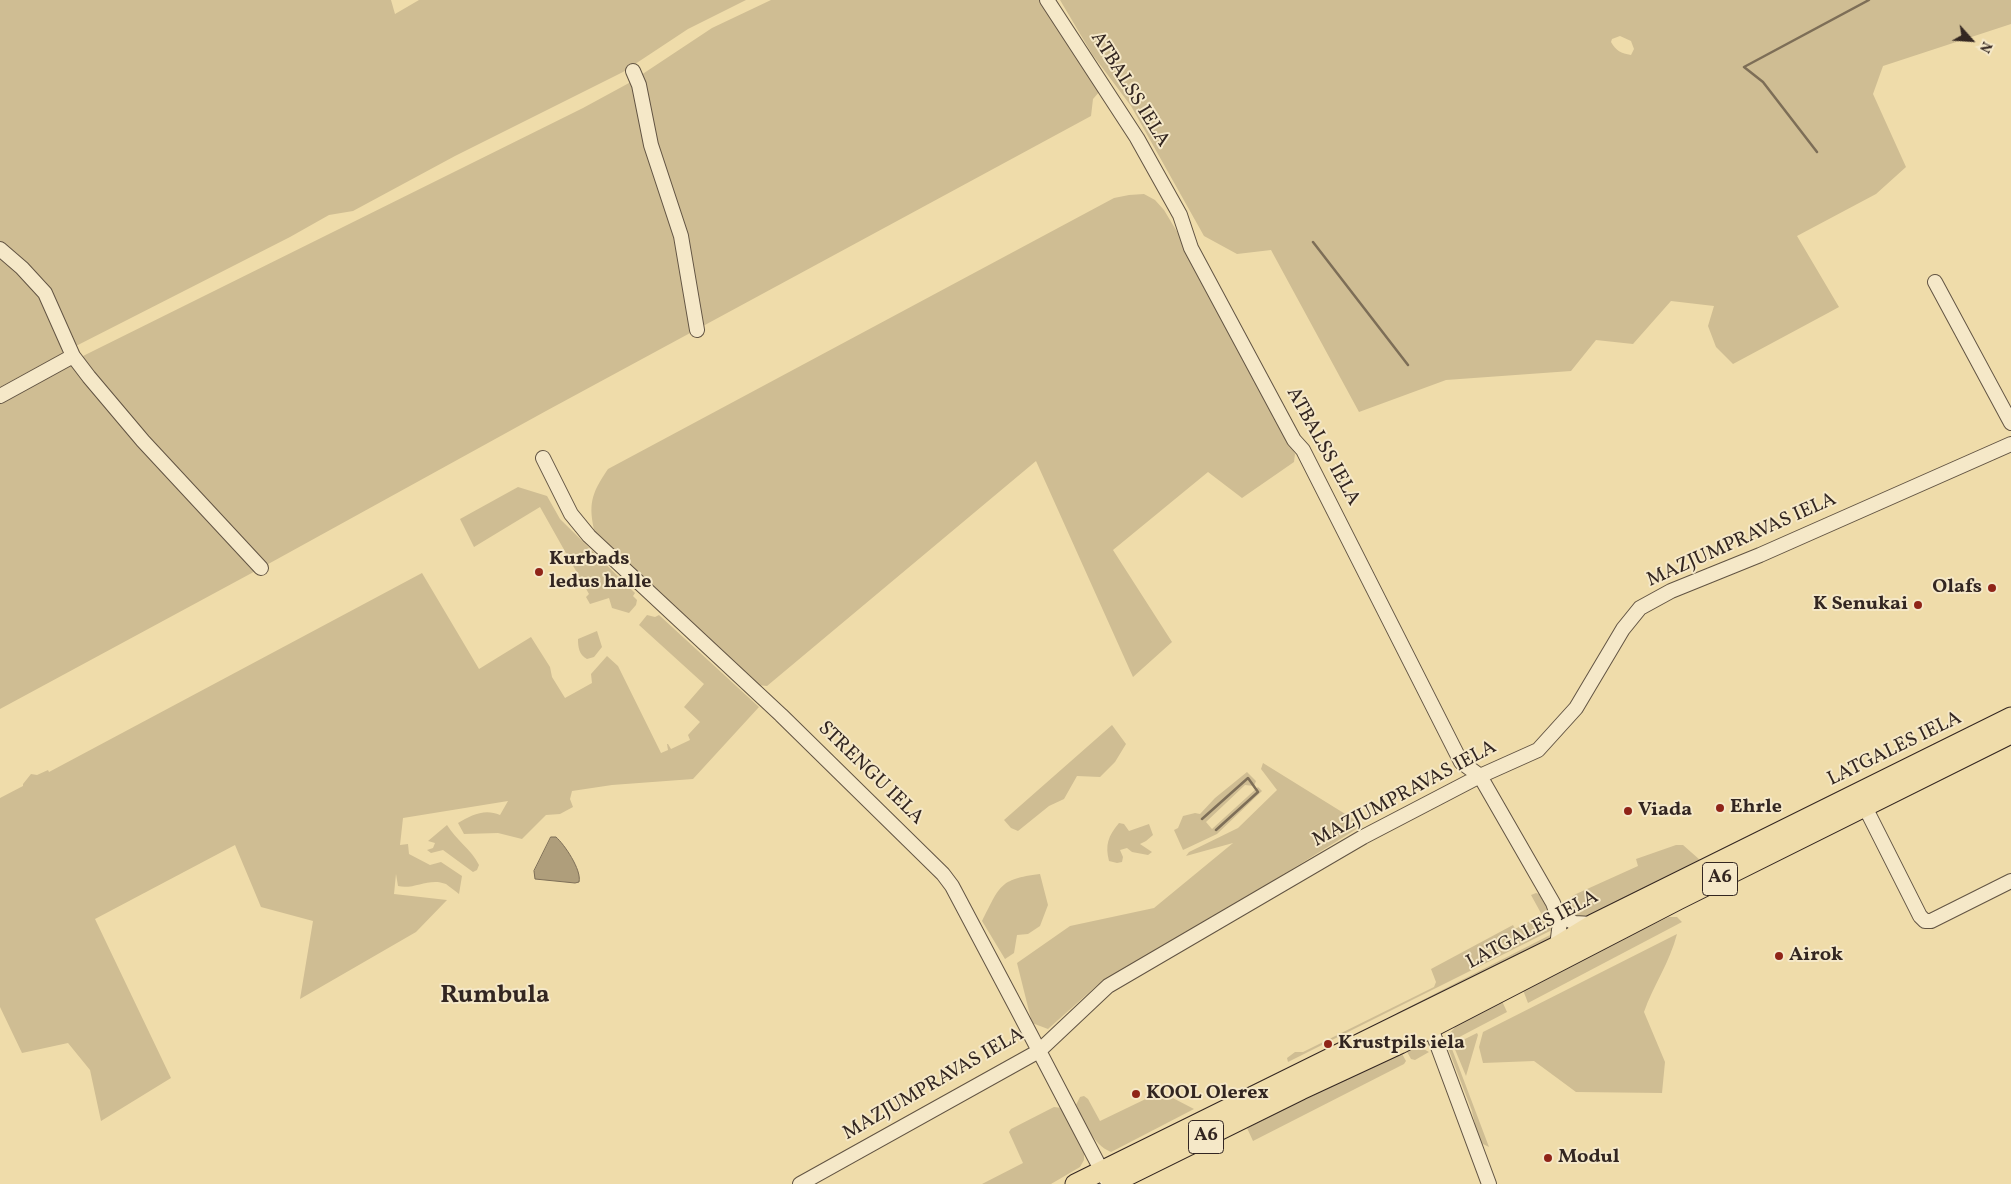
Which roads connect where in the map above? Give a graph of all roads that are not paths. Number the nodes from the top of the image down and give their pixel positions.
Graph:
1 (1047, 0) edge
2 (633, 71) dead end
3 (0, 249) edge
4 (1935, 282) dead end
5 (697, 330) dead end
6 (73, 356) junction
7 (0, 396) edge
8 (2011, 423) edge
9 (2011, 444) edge
10 (543, 458) dead end
11 (261, 568) dead end
12 (2011, 717) edge
13 (2011, 734) edge
14 (1480, 776) junction
15 (1865, 807) junction
16 (2011, 881) edge
17 (1558, 913) junction
18 (1593, 924) junction
19 (1557, 946) junction
20 (1428, 1020) junction
21 (1038, 1051) junction
22 (1107, 1179) edge
23 (800, 1184) edge
24 (1075, 1184) edge
25 (1489, 1184) edge

1 - 14 street, ATBALSS IELA
2 - 5 street
3 - 6 street
4 - 8 street
6 - 7 street
6 - 11 street
9 - 14 street, MAZJUMPRAVAS IELA
10 - 21 street, STRENGU IELA
12 - 18 highway, LATGALES IELA / A6
13 - 15 highway, LATGALES IELA / A6
14 - 17 street, ATBALSS IELA
14 - 21 street, MAZJUMPRAVAS IELA
15 - 16 street
15 - 20 highway, LATGALES IELA / A6
17 - 18 street
17 - 19 street, ATBALSS IELA
18 - 19 highway, LATGALES IELA / A6
19 - 20 highway, LATGALES IELA / A6
20 - 22 highway, LATGALES IELA / A6
20 - 25 street
21 - 22 street, STRENGU IELA
21 - 23 street, MAZJUMPRAVAS IELA
22 - 24 highway, LATGALES IELA / A6

